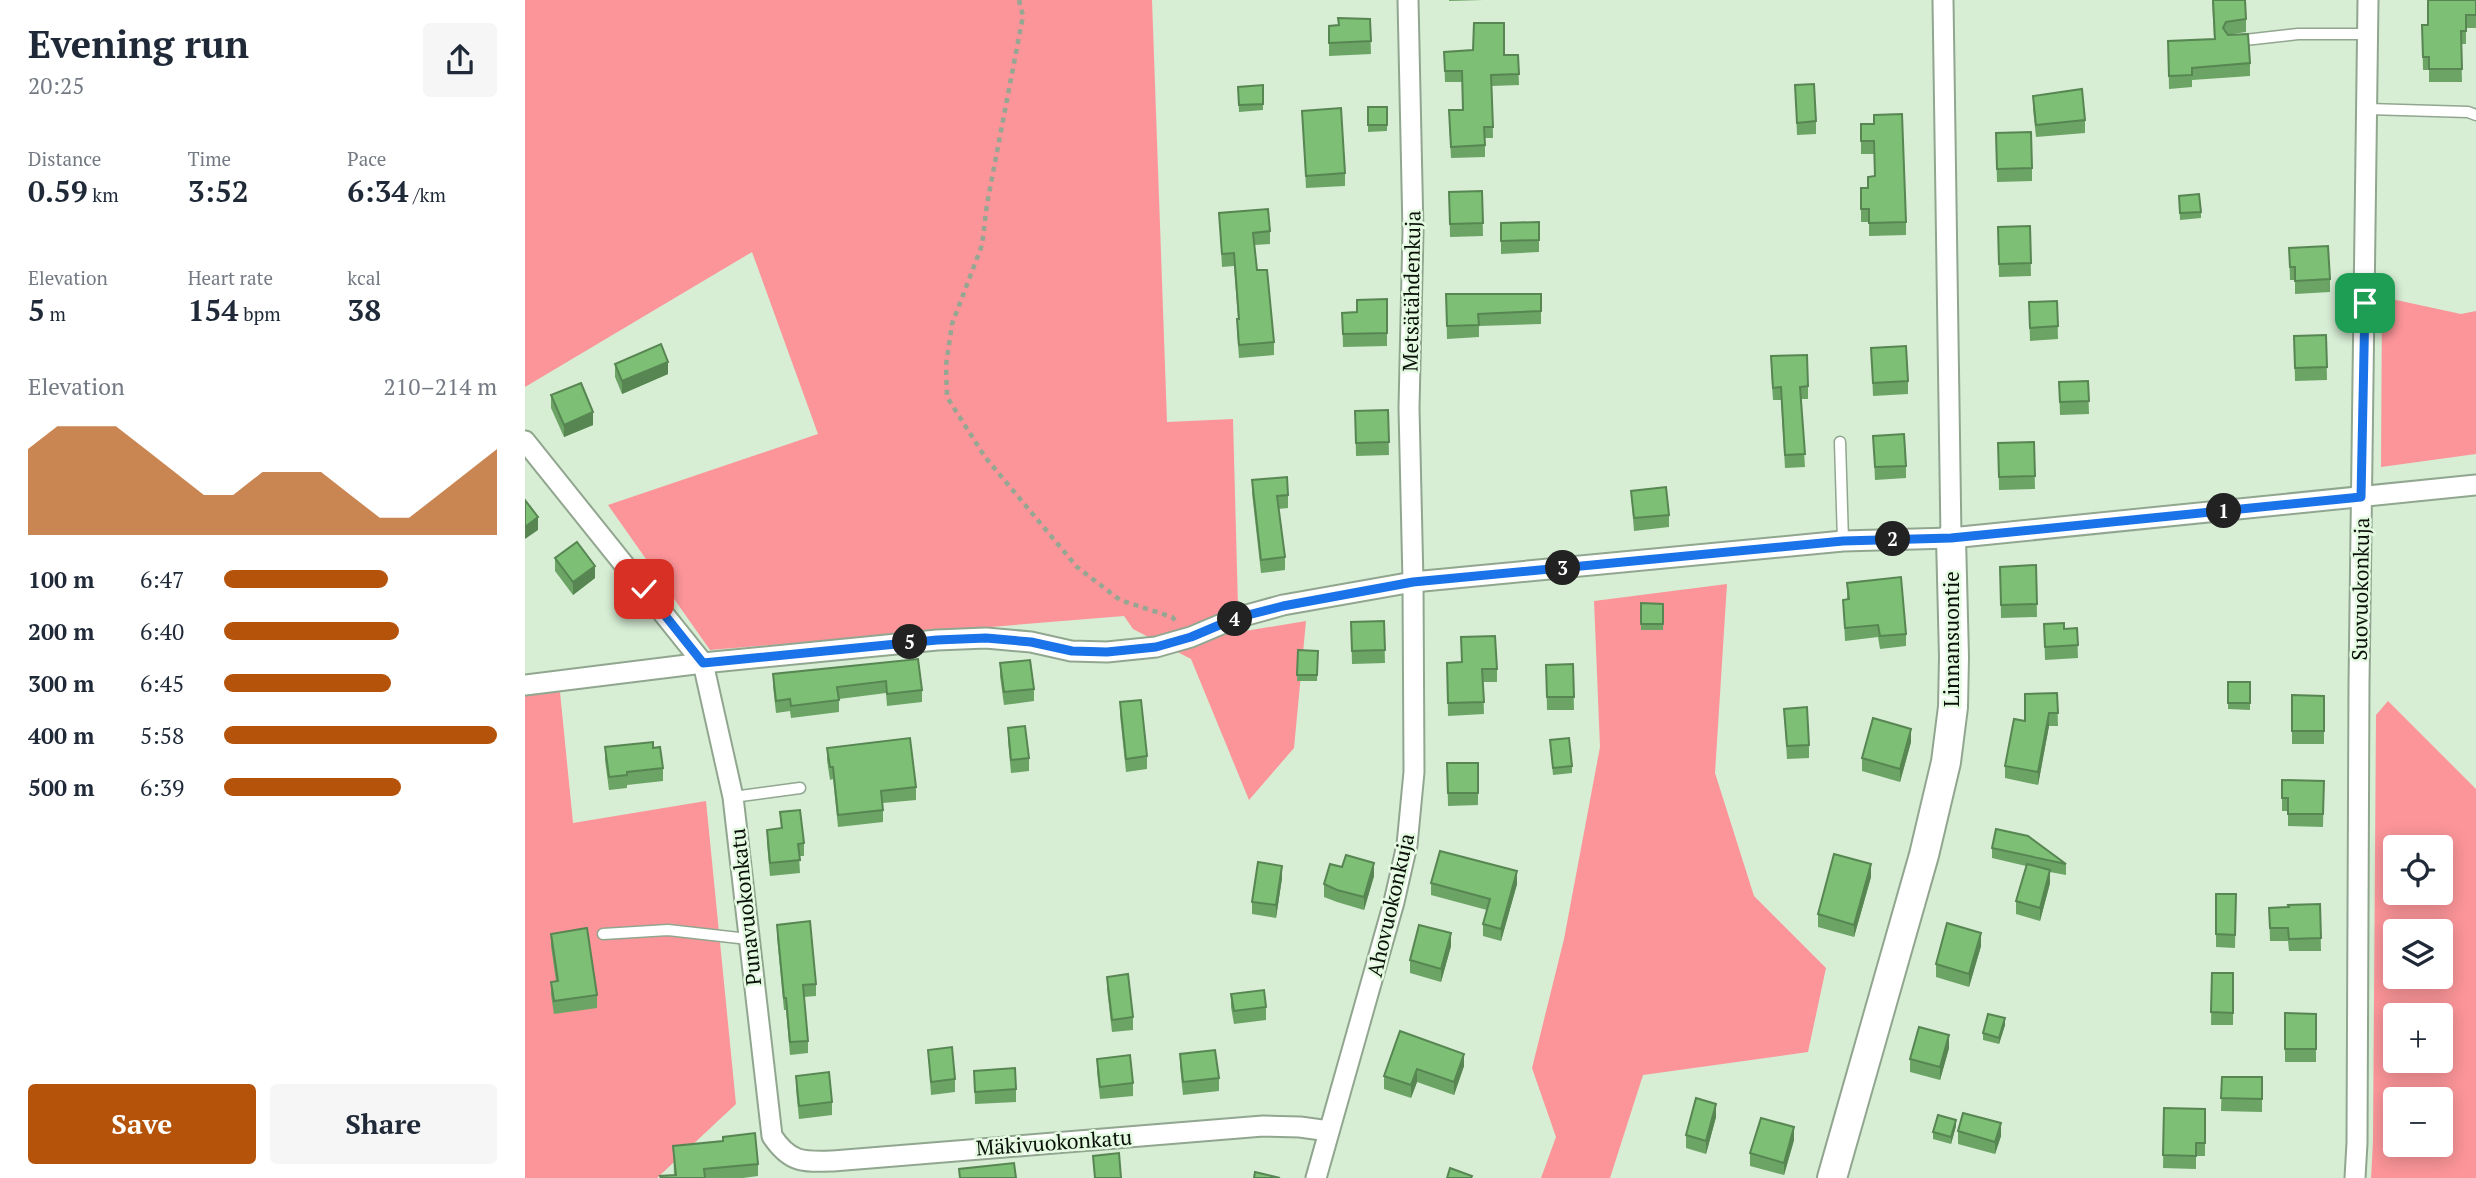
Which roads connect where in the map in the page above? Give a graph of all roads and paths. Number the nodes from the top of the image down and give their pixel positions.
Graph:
1 (1019, 0) edge
2 (1408, 0) edge
3 (1943, 0) edge
4 (2368, 0) edge
5 (2368, 34) junction
6 (2230, 41) edge
7 (2368, 109) junction
8 (2476, 115) edge
9 (525, 441) edge
10 (1840, 442) dead end
11 (2476, 485) edge
12 (2361, 497) junction
13 (1951, 538) junction
14 (1843, 541) junction
15 (1413, 582) junction
16 (1191, 637) junction
17 (703, 663) junction
18 (525, 685) edge
19 (800, 788) dead end
20 (733, 797) junction
21 (603, 934) dead end
22 (748, 939) junction
23 (1329, 1131) junction
24 (782, 1151) joint
25 (1316, 1178) edge
26 (1832, 1178) edge
27 (2355, 1178) edge

1 - 16 path
2 - 15 street, Metsätähdenkuja
3 - 13 street, Linnansuontie
4 - 5 street, Suovuokonkuja
5 - 6 lane
5 - 7 street, Suovuokonkuja
7 - 8 lane
7 - 12 street, Suovuokonkuja
9 - 17 street
10 - 14 lane
11 - 12 street
12 - 13 street
12 - 27 street, Suovuokonkuja
13 - 14 street
13 - 26 street, Linnansuontie
14 - 15 street
15 - 16 street
15 - 23 street, Ahovuokonkuja
16 - 17 street
17 - 18 street
17 - 20 street, Punavuokonkatu
19 - 20 lane
20 - 22 street, Punavuokonkatu
21 - 22 lane
22 - 24 street, Punavuokonkatu
23 - 24 street, Mäkivuokonkatu
23 - 25 street, Ahovuokonkuja

